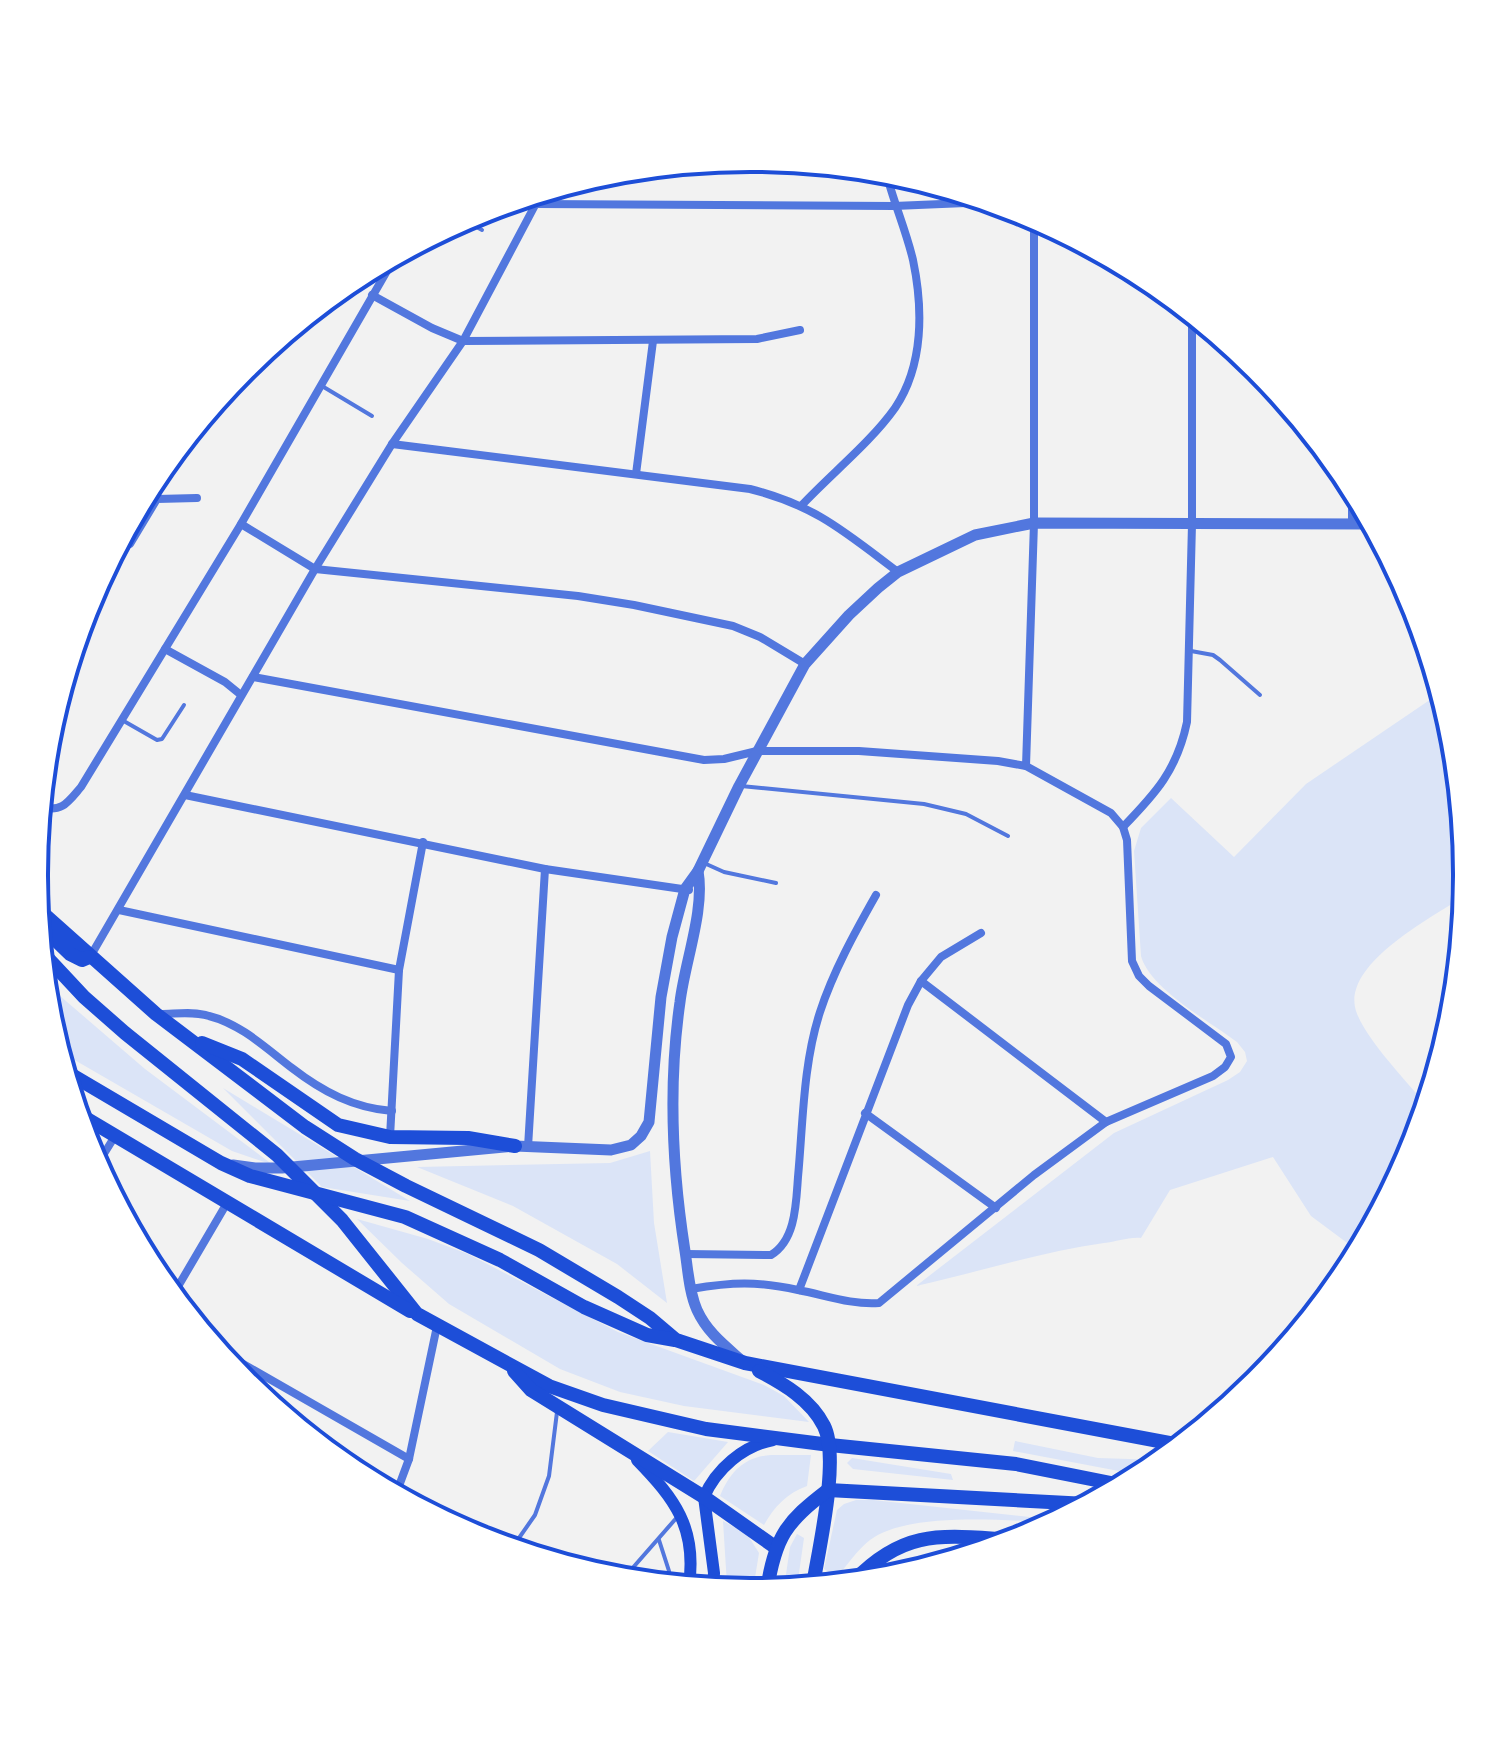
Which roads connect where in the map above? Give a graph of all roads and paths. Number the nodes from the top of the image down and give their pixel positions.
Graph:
1 (889, 186) edge
2 (955, 203) edge
3 (544, 204) edge
4 (894, 206) junction
5 (533, 207) edge
6 (478, 228) edge
7 (482, 230) dead end
8 (1034, 233) edge
9 (383, 277) edge
10 (372, 295) junction
11 (1192, 329) edge
12 (800, 330) dead end
13 (463, 341) junction
14 (653, 341) junction
15 (321, 385) junction
16 (372, 416) dead end
17 (392, 444) junction
18 (636, 474) junction
19 (197, 498) dead end
20 (157, 499) edge
21 (802, 505) junction
22 (1352, 513) edge
23 (1034, 523) junction
24 (241, 524) junction
25 (1192, 524) junction
26 (1352, 524) junction
27 (1359, 524) edge
28 (315, 569) junction
29 (898, 572) junction
30 (165, 649) junction
31 (1189, 651) junction
32 (805, 664) junction
33 (253, 677) junction
34 (241, 695) junction
35 (1260, 695) dead end
36 (184, 705) dead end
37 (122, 720) junction
38 (757, 751) junction
39 (1026, 766) junction
40 (739, 786) junction
41 (185, 795) junction
42 (52, 810) edge
43 (1123, 827) junction
44 (1008, 836) dead end
45 (423, 842) junction
46 (700, 866) junction
47 (545, 869) junction
48 (776, 883) dead end
49 (685, 889) junction
50 (702, 892) junction
51 (876, 895) dead end
52 (119, 910) junction
53 (50, 920) edge
54 (981, 933) dead end
55 (51, 936) edge
56 (90, 957) junction
57 (54, 965) edge
58 (399, 970) junction
59 (921, 981) junction
60 (156, 1014) junction
61 (185, 1036) junction
62 (78, 1079) edge
63 (392, 1111) junction
64 (865, 1113) junction
65 (1106, 1122) junction
66 (93, 1123) edge
67 (115, 1136) junction
68 (390, 1137) junction
69 (522, 1147) junction
70 (105, 1152) edge
71 (252, 1172) junction
72 (227, 1203) junction
73 (996, 1208) junction
74 (686, 1254) junction
75 (179, 1284) edge
76 (691, 1289) junction
77 (799, 1290) junction
78 (417, 1314) junction
79 (437, 1326) junction
80 (676, 1340) junction
81 (506, 1362) junction
82 (745, 1363) junction
83 (250, 1368) edge
84 (562, 1392) junction
85 (557, 1407) junction
86 (781, 1439) junction
87 (1164, 1442) edge
88 (830, 1445) junction
89 (629, 1452) junction
90 (409, 1459) junction
91 (1104, 1482) edge
92 (400, 1483) edge
93 (828, 1490) junction
94 (704, 1497) junction
95 (1065, 1503) edge
96 (680, 1513) junction
97 (519, 1538) edge
98 (980, 1538) edge
99 (659, 1539) junction
100 (775, 1547) junction
101 (872, 1566) edge
102 (634, 1567) edge
103 (669, 1572) edge
104 (689, 1574) edge
105 (815, 1574) edge
106 (714, 1576) edge
107 (769, 1577) edge

1 - 4 street
2 - 4 street
3 - 4 street
4 - 21 street
5 - 13 street
6 - 7 lane
8 - 23 street
9 - 10 street
10 - 13 street
10 - 15 street
11 - 25 street
12 - 14 street
13 - 14 street
13 - 17 street
14 - 18 street
15 - 16 lane
15 - 24 street
17 - 18 street
17 - 28 street
18 - 21 street
19 - 20 street
21 - 29 street
22 - 26 street
23 - 25 street
23 - 29 street
23 - 39 street
24 - 28 street
24 - 30 street
25 - 26 street
25 - 31 street
26 - 27 street
28 - 32 street
28 - 33 street
29 - 32 street
30 - 34 street
30 - 37 street
31 - 35 lane
31 - 43 street
32 - 38 street
33 - 34 street
33 - 38 street
34 - 41 street
36 - 37 lane
37 - 42 street
38 - 39 street
38 - 40 street
39 - 43 street
40 - 44 lane
40 - 46 street
41 - 45 street
41 - 52 street
43 - 65 street
45 - 47 street
45 - 58 street
46 - 48 lane
46 - 49 street
46 - 50 street
47 - 49 street
47 - 69 street
49 - 50 street
49 - 69 street
50 - 74 street
51 - 74 street
52 - 56 street
52 - 58 street
53 - 56 main road
54 - 59 street
55 - 56 main road
56 - 60 main road
57 - 78 main road
58 - 63 street
59 - 64 street
59 - 65 street
60 - 61 main road
60 - 63 street
61 - 68 main road
61 - 80 main road
62 - 71 main road
63 - 68 street
64 - 73 street
64 - 77 street
65 - 73 street
66 - 67 main road
67 - 70 street
67 - 72 main road
68 - 69 main road
69 - 71 street
71 - 80 main road
72 - 75 street
72 - 78 main road
73 - 77 street
74 - 76 street
76 - 77 street
76 - 82 street
78 - 79 main road
79 - 81 main road
79 - 90 street
80 - 82 main road
81 - 84 main road
81 - 85 main road
82 - 87 main road
82 - 88 main road
83 - 90 street
84 - 85 lane
84 - 86 main road
85 - 89 main road
85 - 97 lane
86 - 88 main road
86 - 94 main road
88 - 91 main road
88 - 93 main road
89 - 94 main road
89 - 96 main road
90 - 92 street
93 - 95 main road
93 - 100 main road
93 - 105 main road
94 - 100 main road
94 - 106 main road
96 - 99 lane
96 - 104 main road
98 - 101 main road
99 - 102 lane
99 - 103 lane
100 - 107 main road

